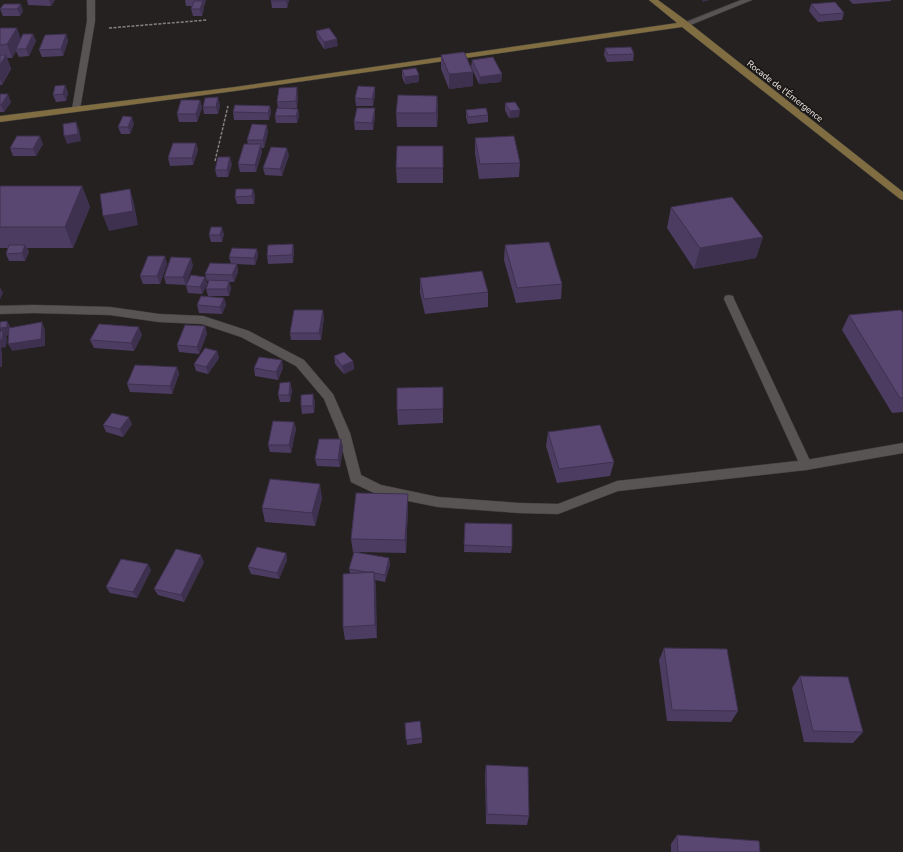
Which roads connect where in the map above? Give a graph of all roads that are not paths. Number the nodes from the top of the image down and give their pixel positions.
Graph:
1 (91, 0) edge
2 (653, 0) edge
3 (748, 0) edge
4 (685, 24) junction
5 (76, 109) junction
6 (0, 119) edge
7 (903, 197) edge
8 (729, 299) dead end
9 (0, 310) edge
10 (903, 448) edge
11 (806, 465) junction

1 - 5 street
2 - 4 street, Rocade de l'Émergence
3 - 4 street
4 - 5 street
4 - 7 street, Rocade de l'Émergence
5 - 6 street
8 - 11 street
9 - 11 street
10 - 11 street

